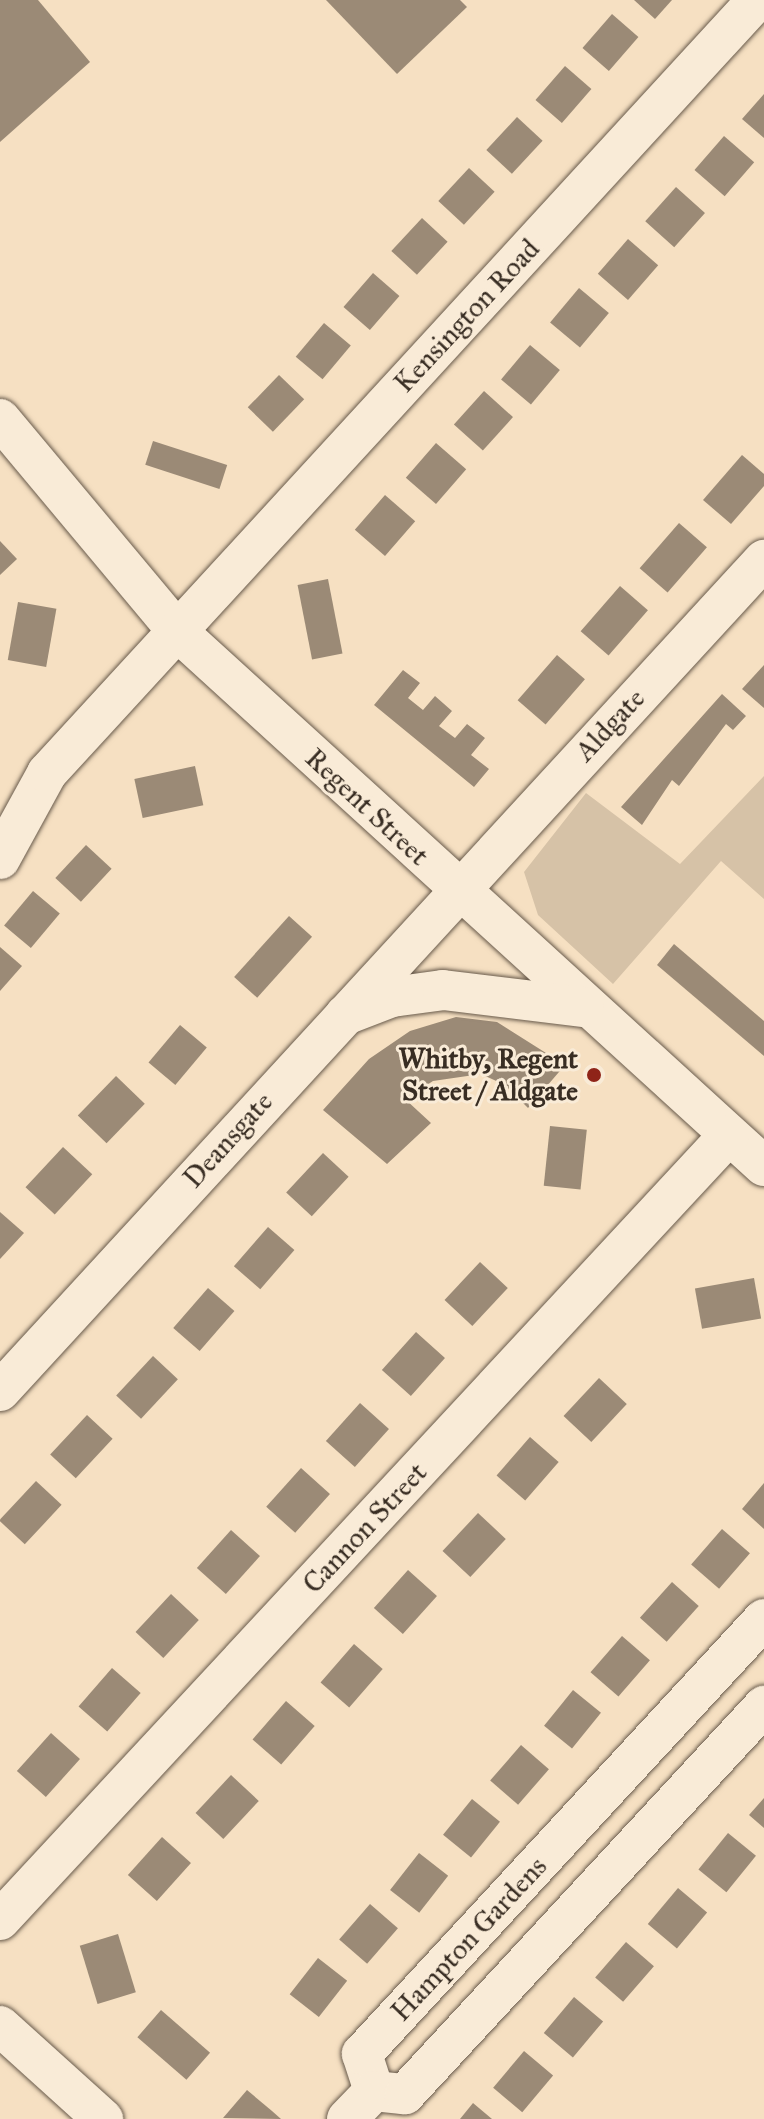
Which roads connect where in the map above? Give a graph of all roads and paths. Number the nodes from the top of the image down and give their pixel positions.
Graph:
1 (757, 0) edge
2 (0, 419) edge
3 (764, 560) edge
4 (177, 631) junction
5 (47, 773) junction
6 (0, 798) edge
7 (0, 859) edge
8 (457, 890) junction
9 (584, 1007) junction
10 (341, 1016) junction
11 (729, 1135) junction
12 (764, 1166) edge
13 (0, 1391) edge
14 (764, 1619) edge
15 (764, 1706) edge
16 (601, 1796) junction
17 (646, 1834) junction
18 (0, 1920) edge
19 (0, 2026) edge
20 (374, 2091) junction
21 (103, 2119) edge
22 (347, 2119) edge

1 - 4 street, Kensington Road
2 - 4 street, Regent Street
3 - 8 street, Aldgate
4 - 5 street, Kensington Road
4 - 8 street, Regent Street
5 - 6 street
5 - 7 street
8 - 9 street, Regent Street
8 - 10 street, Deansgate
9 - 10 street
9 - 11 street, Regent Street
10 - 13 street, Deansgate
11 - 12 street, Regent Street
11 - 18 street, Cannon Street
14 - 16 street, Hampton Gardens
15 - 17 street, Hampton Gardens
16 - 17 street
16 - 20 street, Hampton Gardens
17 - 20 street, Hampton Gardens
19 - 21 street
20 - 22 street

